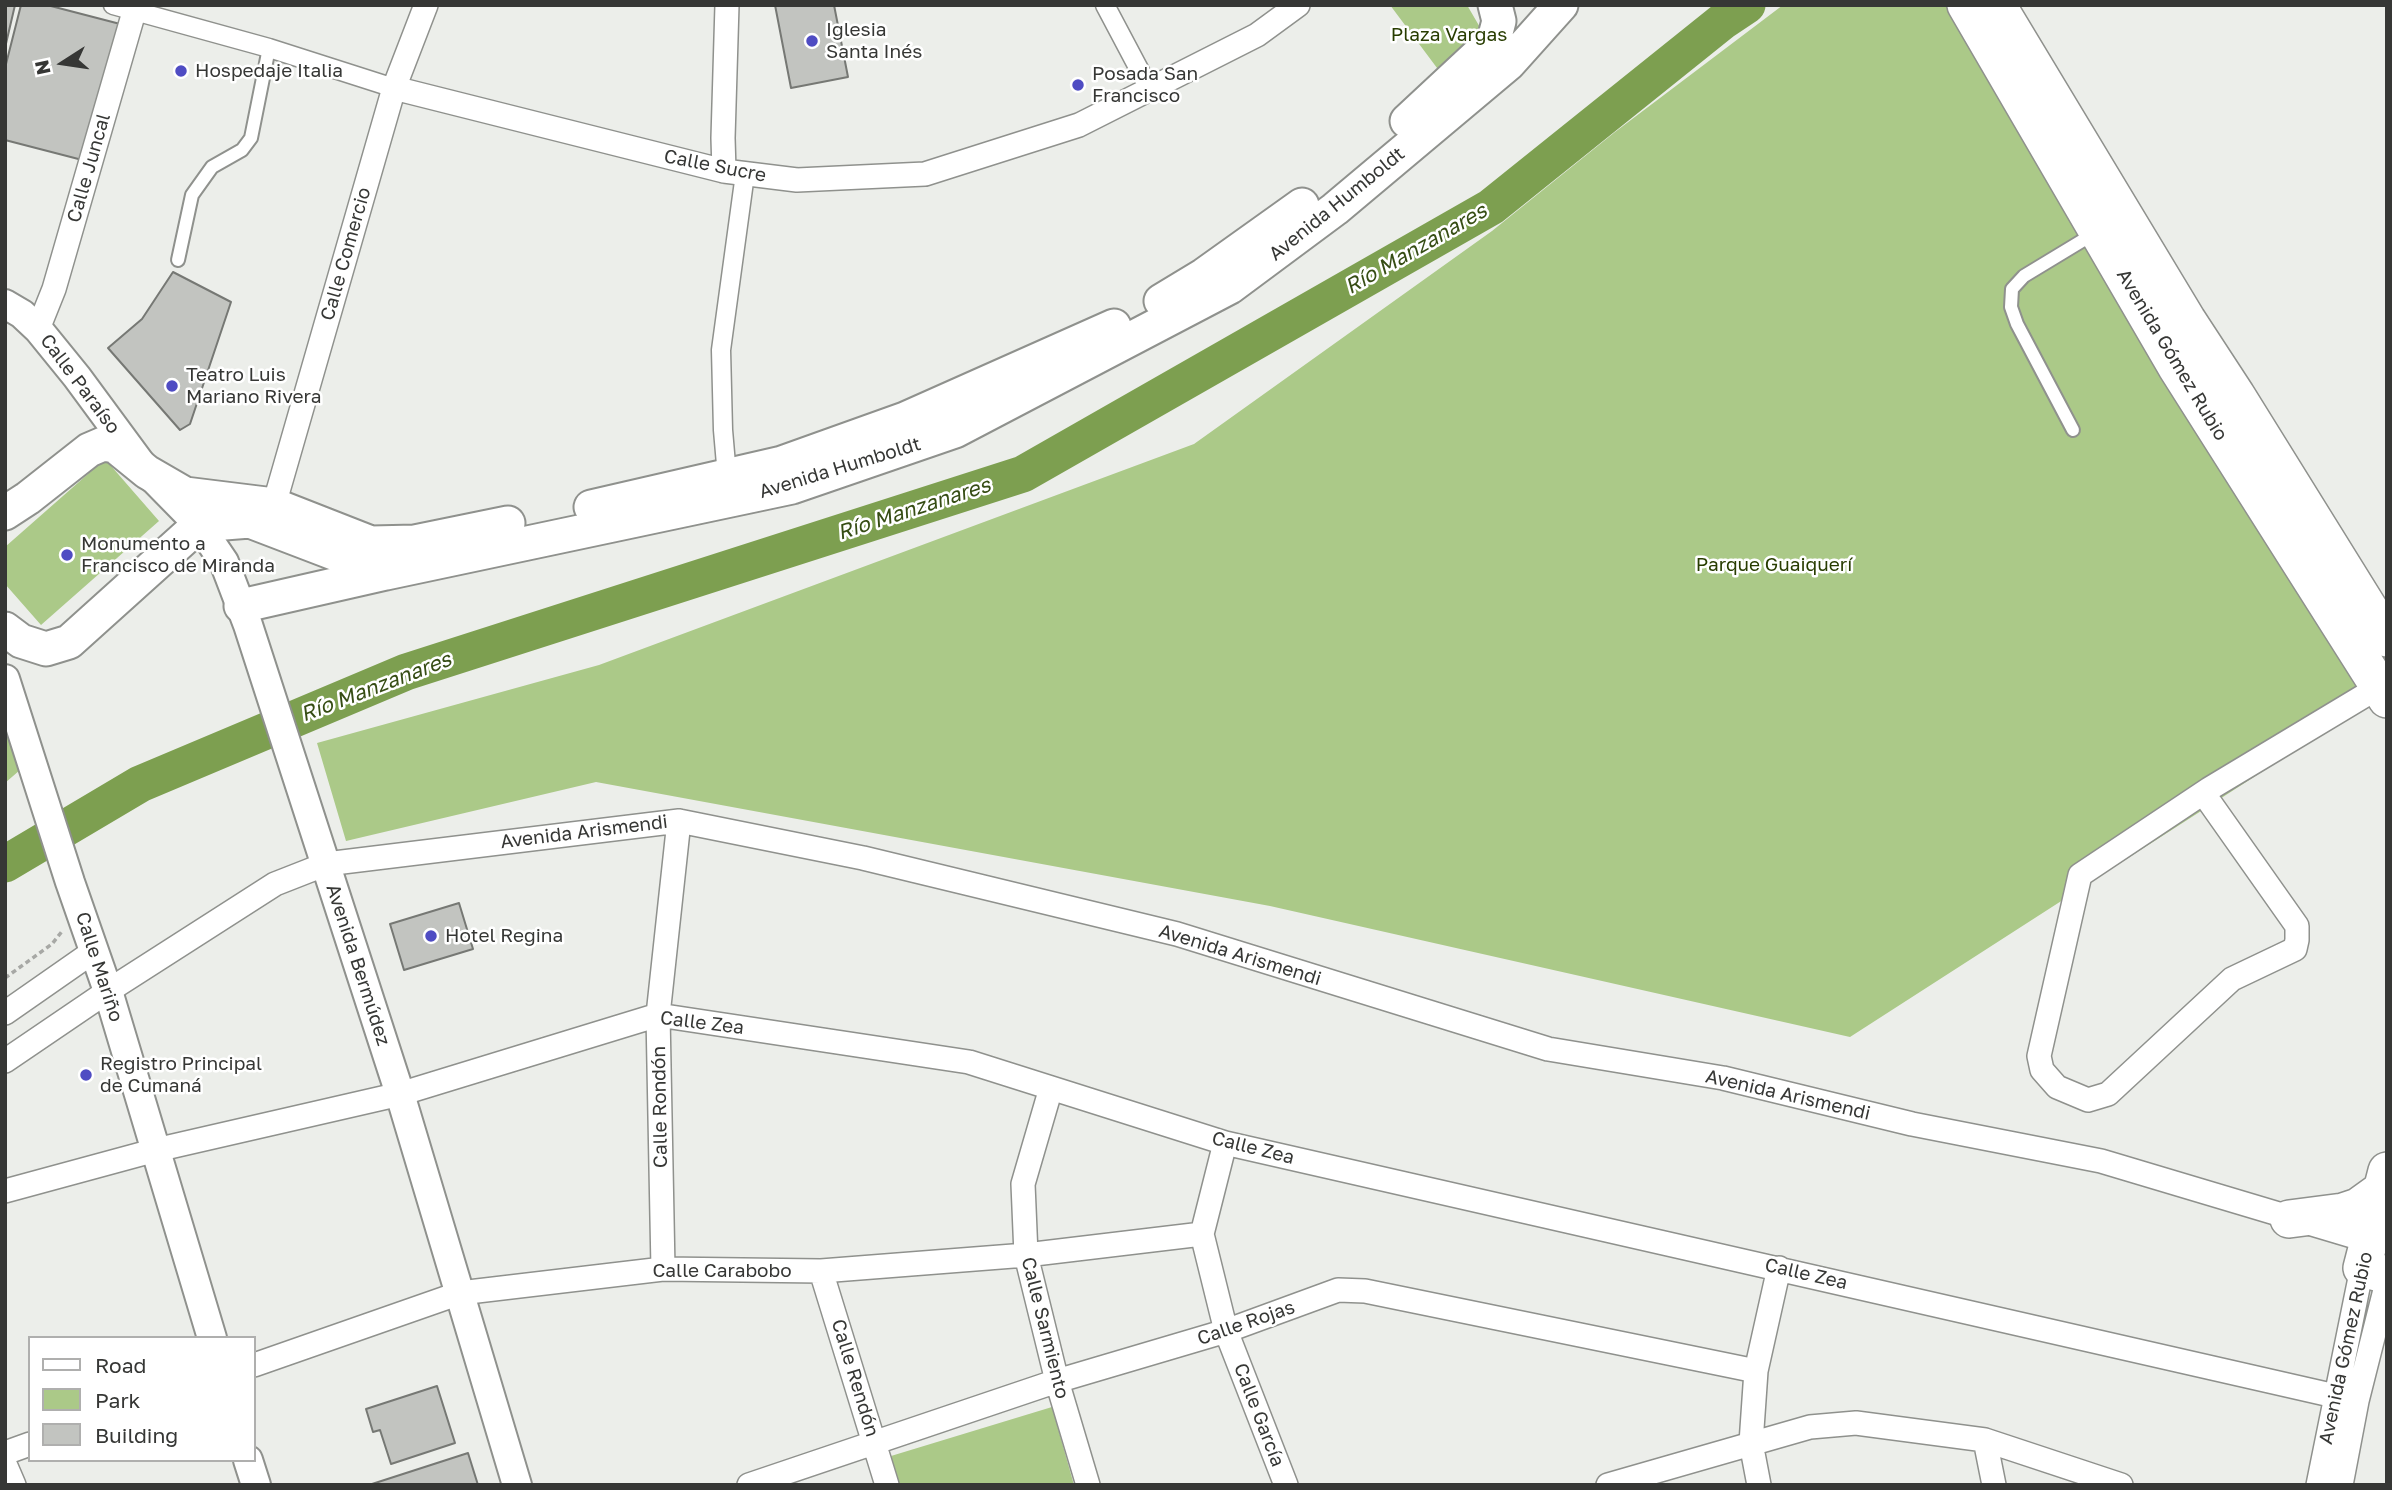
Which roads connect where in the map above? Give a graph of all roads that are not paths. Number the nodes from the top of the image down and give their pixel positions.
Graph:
1 (426, 5) edge
2 (726, 5) edge
3 (1105, 5) edge
4 (1298, 5) edge
5 (1495, 5) edge
6 (1560, 5) edge
7 (1966, 5) edge
8 (1997, 5) edge
9 (128, 7) edge
10 (269, 48) junction
11 (394, 88) junction
12 (1150, 90) junction
13 (734, 172) junction
14 (2099, 231) junction
15 (178, 260) dead end
16 (5, 304) edge
17 (38, 329) junction
18 (2073, 430) dead end
19 (147, 472) junction
20 (727, 476) junction
21 (274, 505) junction
22 (5, 513) edge
23 (199, 525) junction
24 (386, 573) junction
25 (244, 616) junction
26 (5, 629) edge
27 (2387, 638) edge
28 (5, 679) edge
29 (2384, 689) edge
30 (2206, 793) junction
31 (679, 821) junction
32 (326, 864) junction
33 (93, 951) junction
34 (108, 991) junction
35 (5, 1013) edge
36 (659, 1015) junction
37 (5, 1061) edge
38 (1051, 1088) junction
39 (400, 1094) junction
40 (1226, 1143) junction
41 (156, 1150) junction
42 (2385, 1180) edge
43 (5, 1191) edge
44 (2290, 1219) junction
45 (1202, 1234) junction
46 (1026, 1255) junction
47 (2378, 1263) edge
48 (1779, 1268) junction
49 (663, 1269) junction
50 (821, 1271) junction
51 (460, 1293) junction
52 (1226, 1331) junction
53 (211, 1336) edge
54 (256, 1364) edge
55 (1756, 1371) junction
56 (1057, 1381) junction
57 (2334, 1398) junction
58 (2357, 1401) junction
59 (1985, 1440) junction
60 (875, 1443) junction
61 (1751, 1443) junction
62 (28, 1445) edge
63 (5, 1453) edge
64 (249, 1462) edge
65 (5, 1464) edge
66 (14, 1485) edge
67 (256, 1485) edge
68 (517, 1485) edge
69 (749, 1485) edge
70 (887, 1485) edge
71 (1088, 1485) edge
72 (1286, 1485) edge
73 (1608, 1485) edge
74 (1759, 1485) edge
75 (1994, 1485) edge
76 (2121, 1485) edge
77 (2318, 1485) edge
78 (2341, 1485) edge

1 - 11 street, Calle Comercio
2 - 13 street
3 - 12 street
4 - 12 street, Calle Sucre
5 - 20 main road, Avenida Humboldt
6 - 24 main road, Avenida Humboldt
7 - 14 main road, Avenida Gómez Rubio
8 - 27 main road, Avenida Gómez Rubio
9 - 10 street, Calle Sucre
9 - 17 street, Calle Juncal
10 - 11 street, Calle Sucre
10 - 15 lane
11 - 13 street, Calle Sucre
11 - 21 street, Calle Comercio
12 - 13 street, Calle Sucre
13 - 20 street
14 - 18 lane
14 - 29 main road, Avenida Gómez Rubio
16 - 17 street, Calle Paraíso
17 - 19 street, Calle Paraíso
19 - 21 main road, Avenida Humboldt
19 - 22 main road, Avenida Humboldt
19 - 23 street, Avenida Bermúdez
20 - 21 main road, Avenida Humboldt
23 - 24 main road
23 - 25 street, Avenida Bermúdez
23 - 26 main road
24 - 25 main road, Avenida Humboldt
25 - 32 street, Avenida Bermúdez
28 - 33 street, Calle Mariño
29 - 30 street
30 - 30 street
31 - 32 street, Avenida Arismendi
31 - 36 street, Calle Rondón
31 - 44 street, Avenida Arismendi
32 - 34 street, Avenida Arismendi
32 - 39 street, Avenida Bermúdez
33 - 34 street, Calle Mariño
33 - 35 street
34 - 37 street, Avenida Arismendi
34 - 41 street, Calle Mariño
36 - 38 street, Calle Zea
36 - 39 street, Calle Zea
36 - 49 street, Calle Rondón
38 - 40 street, Calle Zea
38 - 46 street, Calle Sarmiento
39 - 41 street, Calle Zea
39 - 51 street, Avenida Bermúdez
40 - 45 street, Calle García
40 - 48 street, Calle Zea
41 - 43 street, Calle Zea
41 - 53 street, Calle Mariño
42 - 44 main road
42 - 47 main road, Avenida Gómez Rubio
44 - 47 street, Avenida Arismendi
45 - 46 street, Calle Carabobo
45 - 52 street, Calle García
46 - 50 street, Calle Carabobo
46 - 56 street, Calle Sarmiento
47 - 57 street, Avenida Gómez Rubio
47 - 58 street, Avenida Gómez Rubio
48 - 55 street
48 - 57 street, Calle Zea
49 - 50 street, Calle Carabobo
49 - 51 street, Calle Carabobo
50 - 60 street, Calle Rendón
51 - 54 street, Calle Carabobo
51 - 68 street, Avenida Bermúdez
52 - 55 street, Calle Rojas
52 - 56 street, Calle Rojas
52 - 72 street, Calle García
55 - 61 street
56 - 60 street, Calle Rojas
56 - 71 street, Calle Sarmiento
57 - 58 street, Calle Zea
57 - 77 street, Avenida Gómez Rubio
58 - 78 street, Avenida Gómez Rubio
59 - 61 street
59 - 75 street
59 - 76 street
60 - 69 street, Calle Rojas
60 - 70 street, Calle Rendón
61 - 73 street
61 - 74 street
62 - 63 street
64 - 67 street
65 - 66 street

